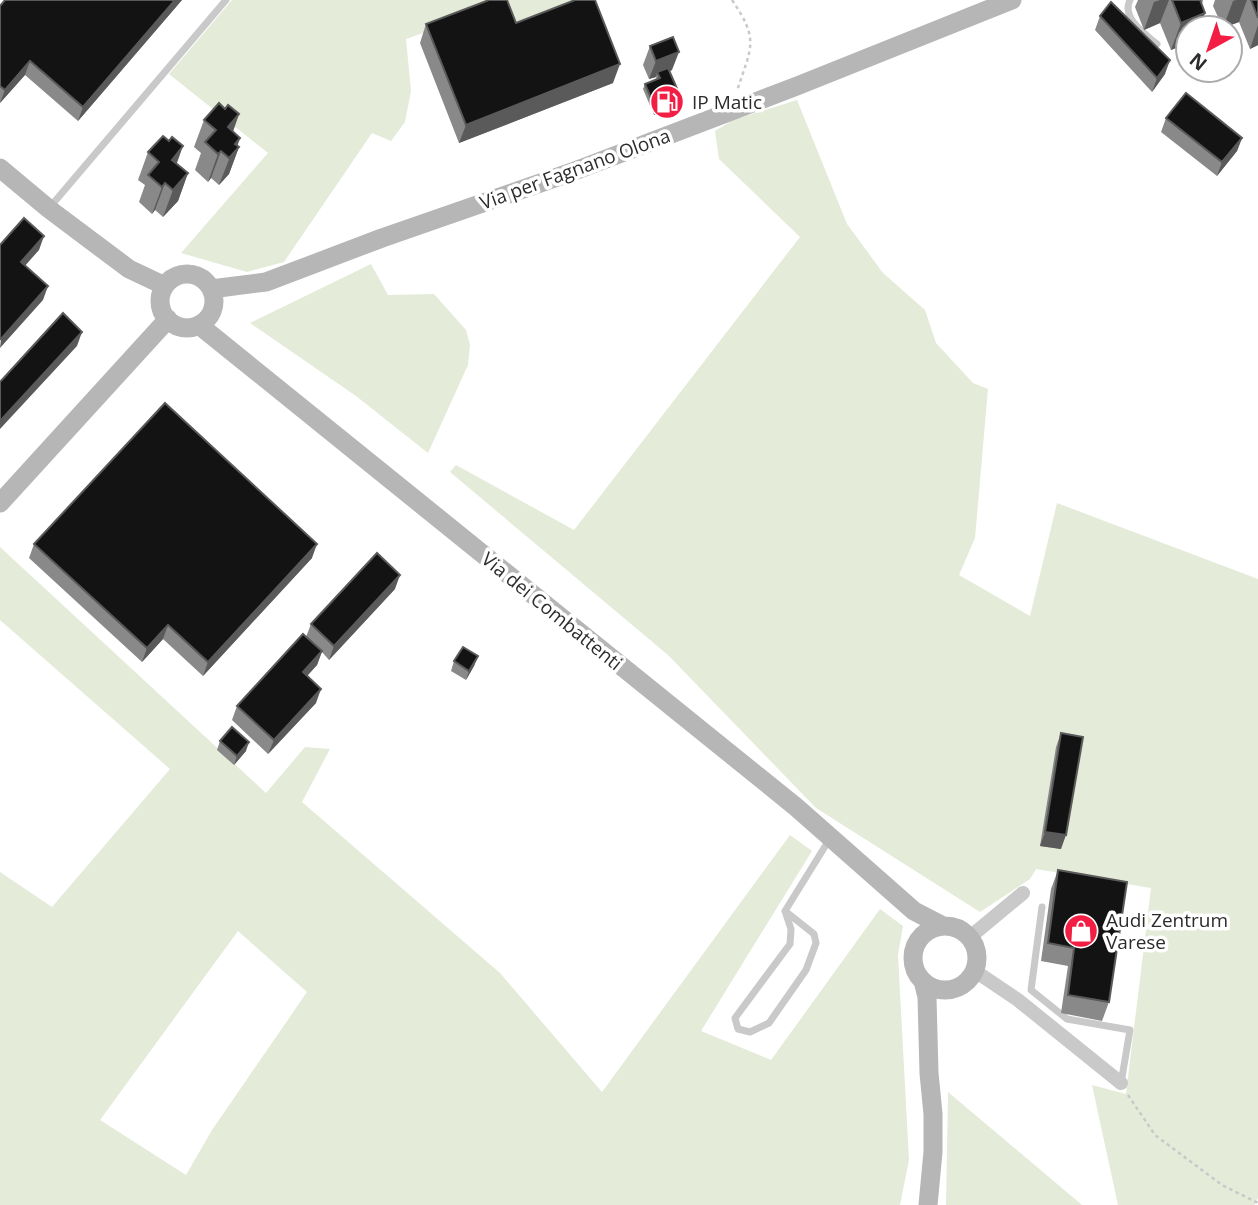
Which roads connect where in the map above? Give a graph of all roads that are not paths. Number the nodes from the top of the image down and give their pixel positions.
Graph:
1 (226, 0) edge
2 (1012, 0) edge
3 (1130, 0) edge
4 (1157, 44) edge
5 (0, 168) edge
6 (49, 209) junction
7 (164, 286) junction
8 (211, 289) junction
9 (168, 319) junction
10 (199, 325) junction
11 (0, 503) edge
12 (831, 837) junction
13 (1023, 893) dead end
14 (903, 901) junction
15 (1042, 907) dead end
16 (785, 911) junction
17 (943, 926) junction
18 (970, 937) junction
19 (918, 942) junction
20 (975, 971) junction
21 (923, 981) junction
22 (953, 989) junction
23 (1031, 990) junction
24 (1018, 1000) junction
25 (929, 1026) junction
26 (1121, 1083) joint
27 (928, 1205) edge

1 - 6 lane
2 - 8 street, Via per Fagnano Olona
3 - 4 lane
5 - 6 street
6 - 7 street
7 - 8 street
7 - 9 street
8 - 10 street
9 - 10 street
9 - 11 street
10 - 12 street, Via dei Combattenti
12 - 14 street, Via dei Combattenti
12 - 16 lane
13 - 18 street
14 - 17 street, Via dei Combattenti
14 - 19 street, Via dei Combattenti
15 - 23 lane
16 - 16 lane
17 - 18 street, Via dei Combattenti
17 - 19 street
18 - 20 street
19 - 21 street, Via dei Combattenti
20 - 22 street
20 - 24 street
21 - 22 street
21 - 25 street, Via dei Combattenti
22 - 25 street
23 - 24 lane
23 - 26 lane
24 - 26 street
25 - 27 street, Via dei Combattenti

